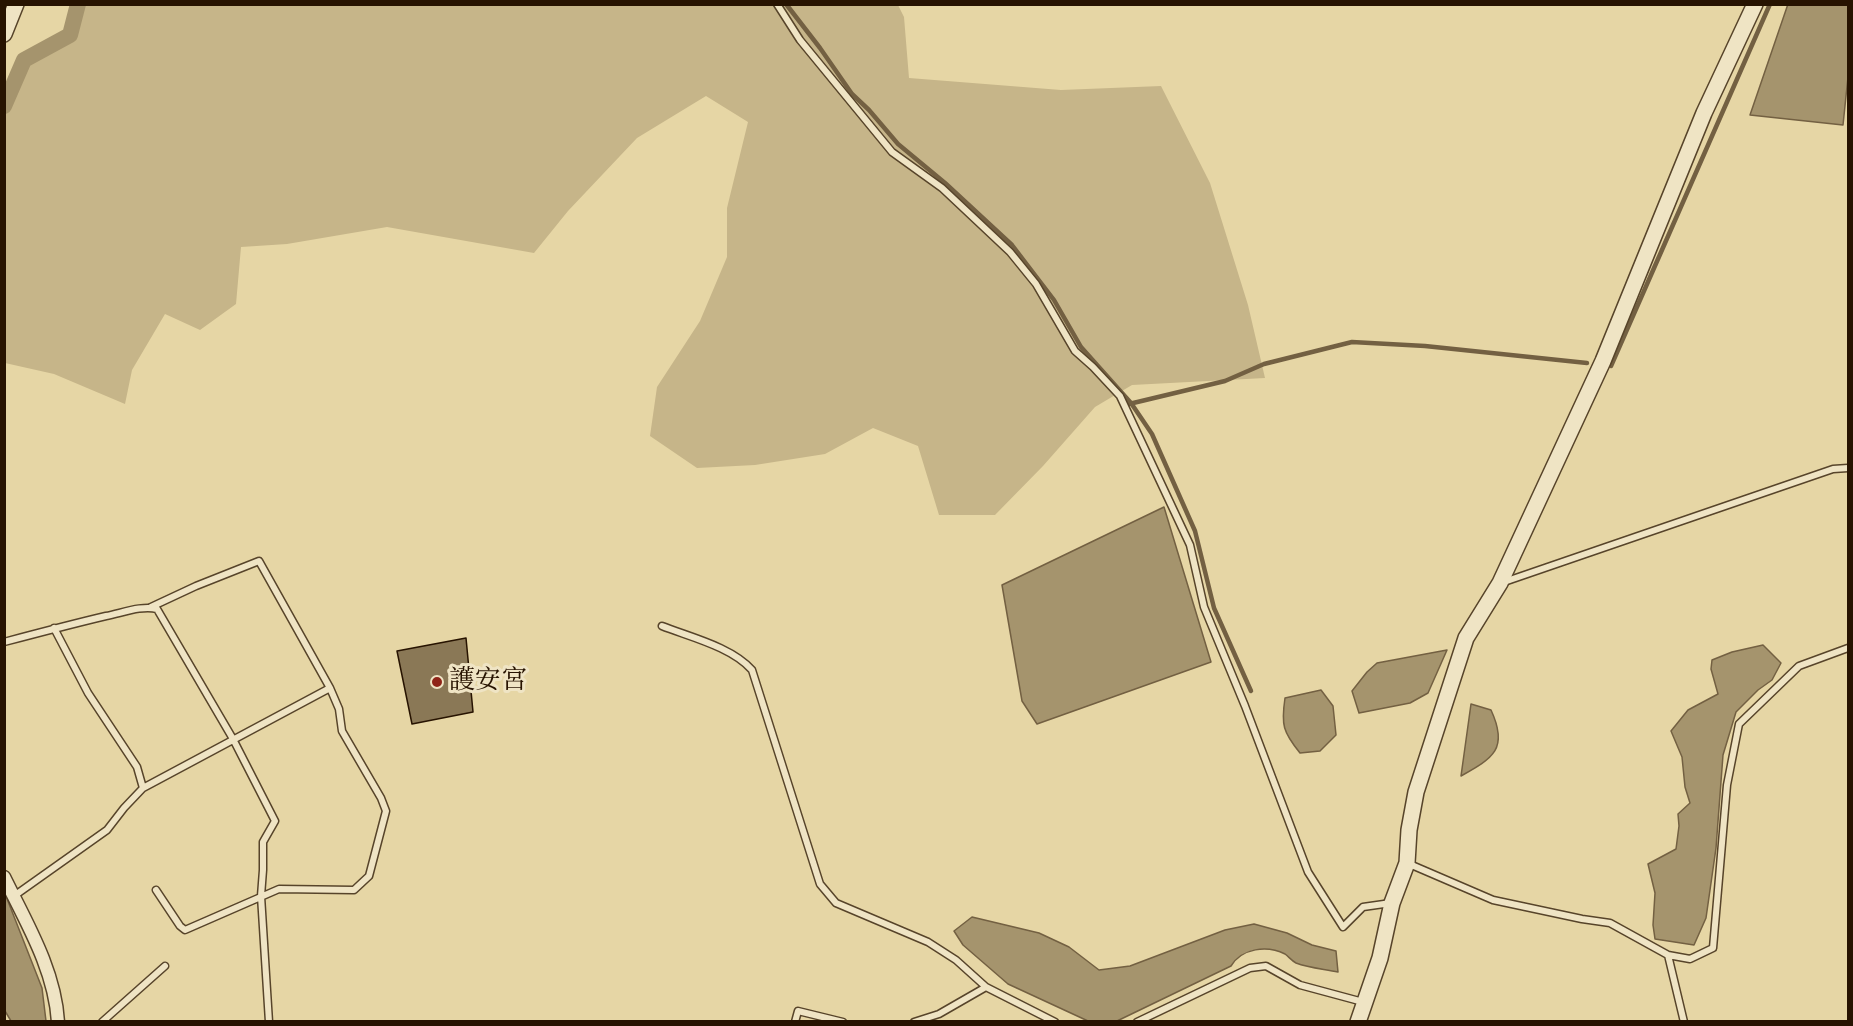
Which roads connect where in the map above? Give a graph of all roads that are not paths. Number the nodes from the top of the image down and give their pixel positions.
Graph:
1 (16, 4) edge
2 (777, 4) edge
3 (1755, 4) edge
4 (4, 34) edge
5 (1848, 468) edge
6 (1500, 583) junction
7 (151, 607) junction
8 (662, 626) dead end
9 (54, 628) junction
10 (4, 642) edge
11 (1848, 648) edge
12 (330, 688) junction
13 (232, 739) junction
14 (143, 788) junction
15 (1407, 863) junction
16 (4, 877) edge
17 (156, 890) dead end
18 (14, 896) junction
19 (261, 896) junction
20 (1392, 903) junction
21 (1668, 955) junction
22 (165, 966) dead end
23 (986, 987) junction
24 (1364, 1002) junction
25 (58, 1022) edge
26 (102, 1022) edge
27 (269, 1022) edge
28 (795, 1022) edge
29 (843, 1022) edge
30 (914, 1022) edge
31 (1055, 1022) edge
32 (1137, 1022) edge
33 (1358, 1022) edge
34 (1684, 1022) edge

1 - 4 street
2 - 20 lane
3 - 6 street
5 - 6 lane
6 - 15 street
7 - 9 lane
7 - 12 lane
7 - 13 lane
8 - 23 lane
9 - 10 lane
9 - 14 lane
11 - 21 lane
12 - 13 lane
12 - 19 lane
13 - 14 lane
13 - 19 lane
14 - 18 lane
15 - 20 street
15 - 21 lane
16 - 18 street
17 - 19 lane
18 - 25 street
19 - 27 lane
20 - 24 street
21 - 34 lane
22 - 26 lane
23 - 30 lane
23 - 31 lane
24 - 32 lane
24 - 33 street
28 - 29 lane

